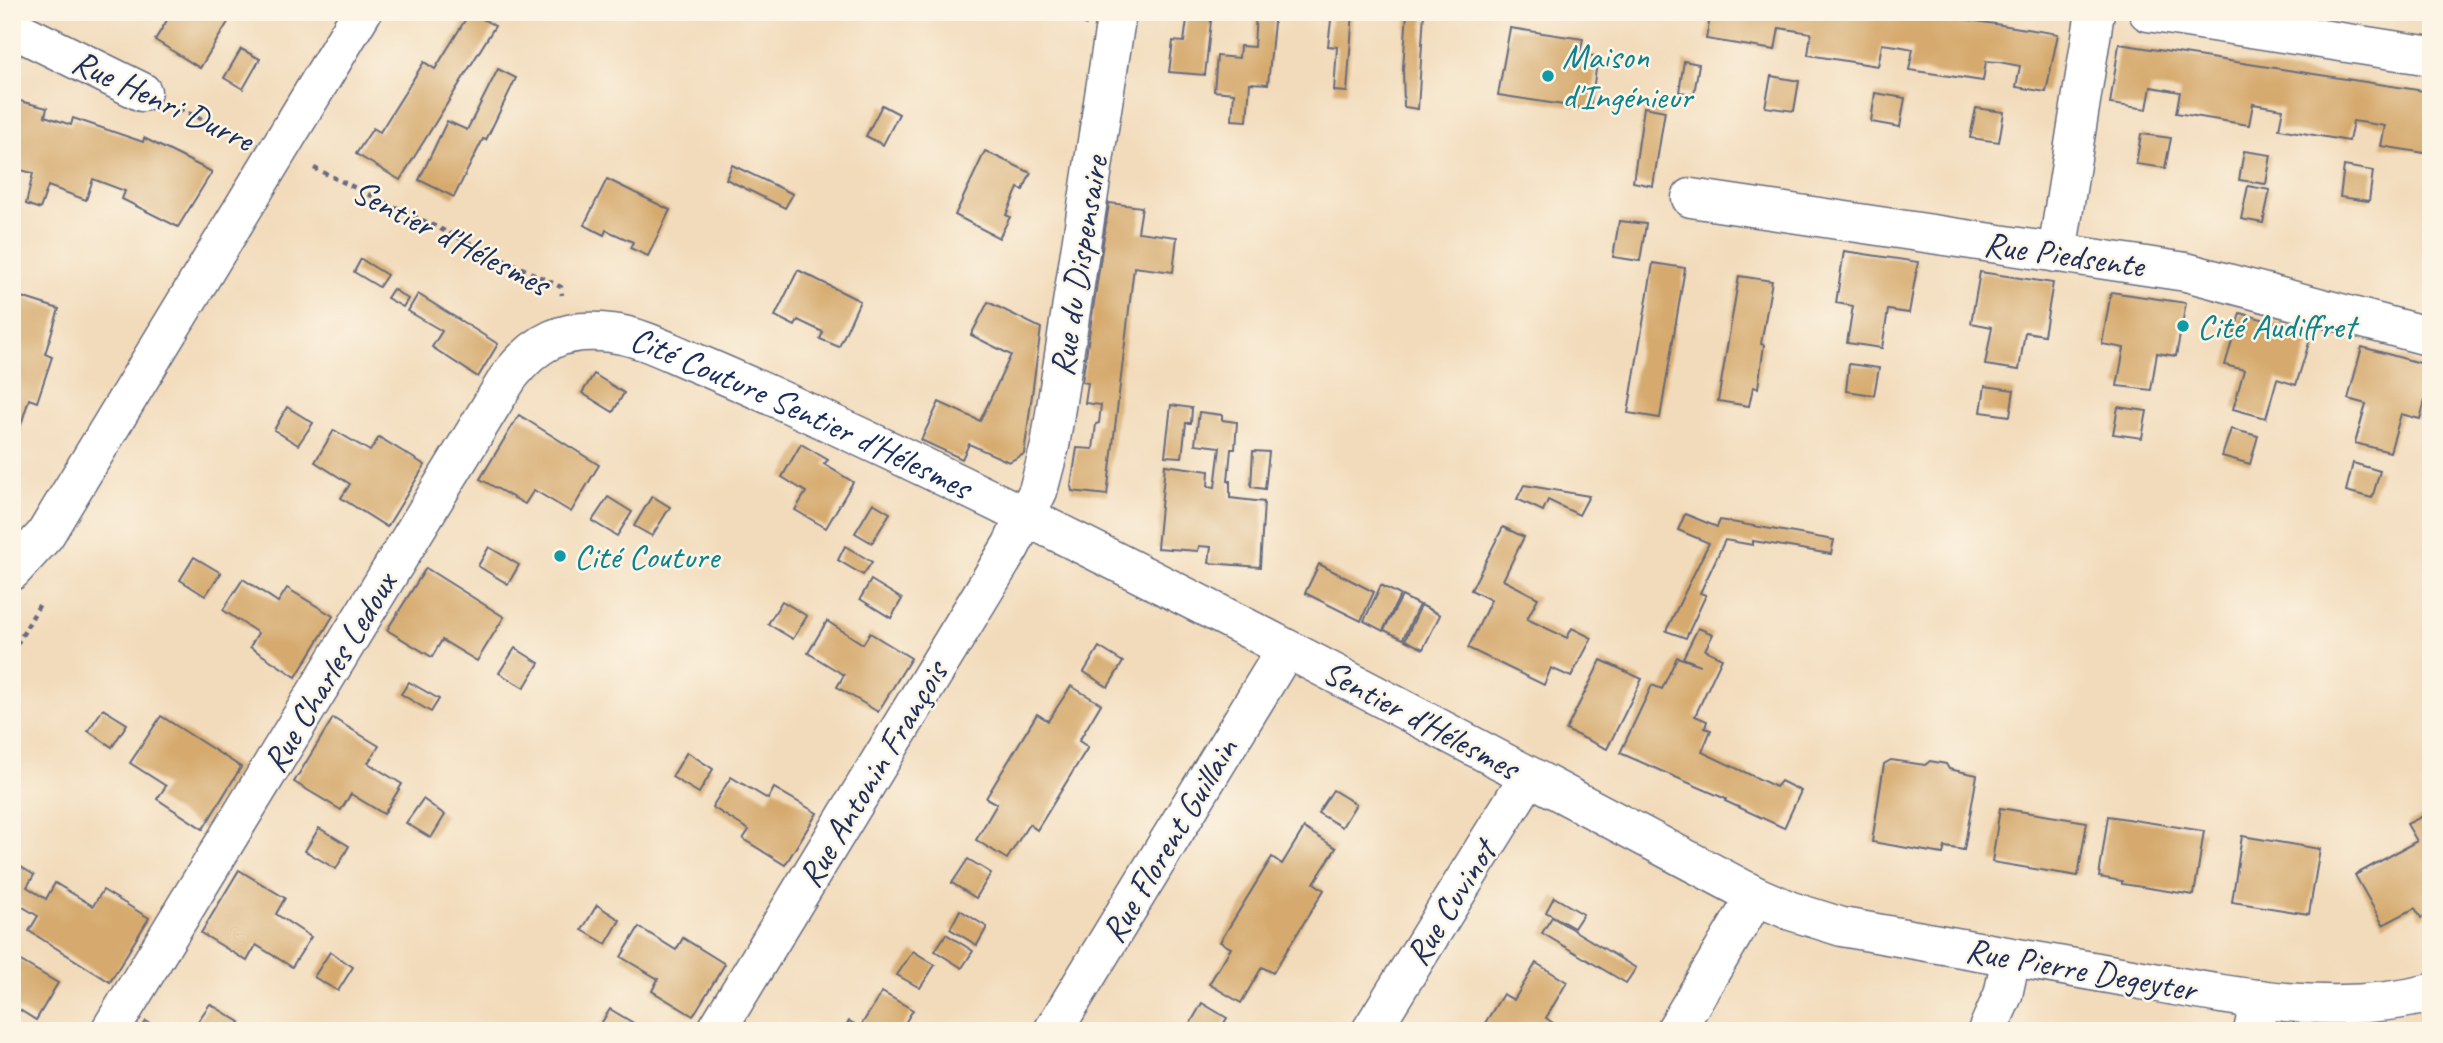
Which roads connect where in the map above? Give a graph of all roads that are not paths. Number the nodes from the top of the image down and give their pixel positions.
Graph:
1 (362, 12) edge
2 (1116, 12) edge
3 (2095, 12) edge
4 (2148, 12) edge
5 (12, 28) edge
6 (2431, 56) edge
7 (142, 92) road end
8 (1691, 198) dead end
9 (2057, 253) junction
10 (568, 334) joint
11 (2431, 337) edge
12 (1027, 516) junction
13 (12, 570) edge
14 (1286, 649) junction
15 (1529, 776) junction
16 (1756, 897) junction
17 (1816, 920) joint
18 (2011, 958) junction
19 (2431, 993) edge
20 (2256, 1015) edge
21 (110, 1031) edge
22 (716, 1031) edge
23 (1053, 1031) edge
24 (1371, 1031) edge
25 (1675, 1031) edge
26 (1987, 1031) edge

1 - 13 street
2 - 12 street, Rue du Dispensaire
3 - 9 street
4 - 6 street
5 - 7 street, Rue Henri Durre
8 - 9 street, Rue Piedsente
9 - 11 street, Rue Piedsente
10 - 12 street, Cité Couture Sentier d'Hélesmes
10 - 21 street, Rue Charles Ledoux
12 - 14 street, Sentier d'Hélesmes
12 - 22 street, Rue Antonin François
14 - 15 street, Sentier d'Hélesmes
14 - 23 street, Rue Florent Guillain
15 - 16 street, Sentier d'Hélesmes
15 - 24 street, Rue Cuvinot
16 - 17 street, Sentier d'Hélesmes
16 - 25 street
17 - 18 street, Rue Pierre Degeyter
18 - 20 street, Rue Pierre Degeyter
18 - 26 street
19 - 20 street, Rue Pierre Degeyter

